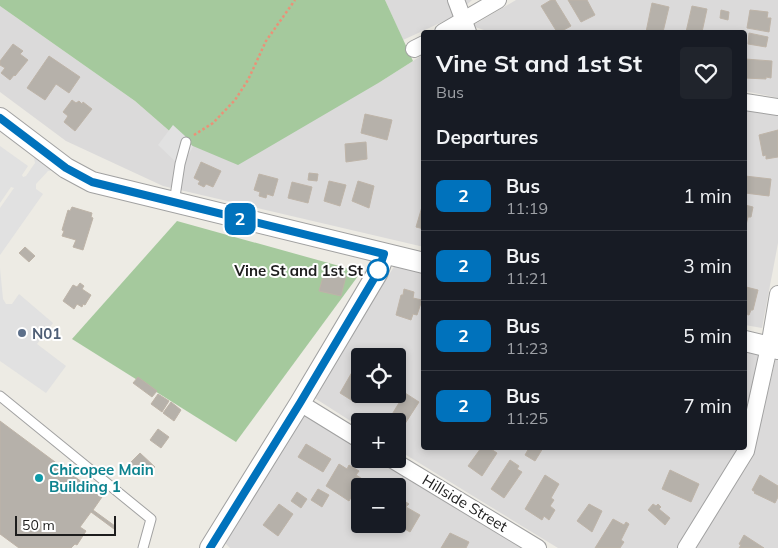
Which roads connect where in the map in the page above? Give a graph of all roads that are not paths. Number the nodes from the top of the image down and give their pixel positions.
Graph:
1 (456, 0) edge
2 (498, 0) edge
3 (466, 27) edge
4 (453, 30) edge
5 (747, 102) edge
6 (778, 107) edge
7 (0, 118) edge
8 (186, 142) road end
9 (174, 203) junction
10 (384, 254) junction
11 (421, 262) edge
12 (778, 294) edge
13 (747, 341) edge
14 (774, 348) edge
15 (0, 396) edge
16 (300, 403) junction
17 (351, 434) edge
18 (747, 447) edge
19 (746, 450) edge
20 (406, 468) edge
21 (215, 546) edge
22 (143, 548) edge
23 (538, 548) edge
24 (686, 548) edge

1 - 3 street
2 - 3 street
3 - 4 street
5 - 6 street
7 - 9 street
8 - 9 lane
9 - 10 street
10 - 11 street
10 - 16 street
12 - 14 street
13 - 14 street
14 - 18 street
15 - 22 lane
16 - 17 street
16 - 21 street
19 - 24 street
20 - 23 street, Hillside Street

